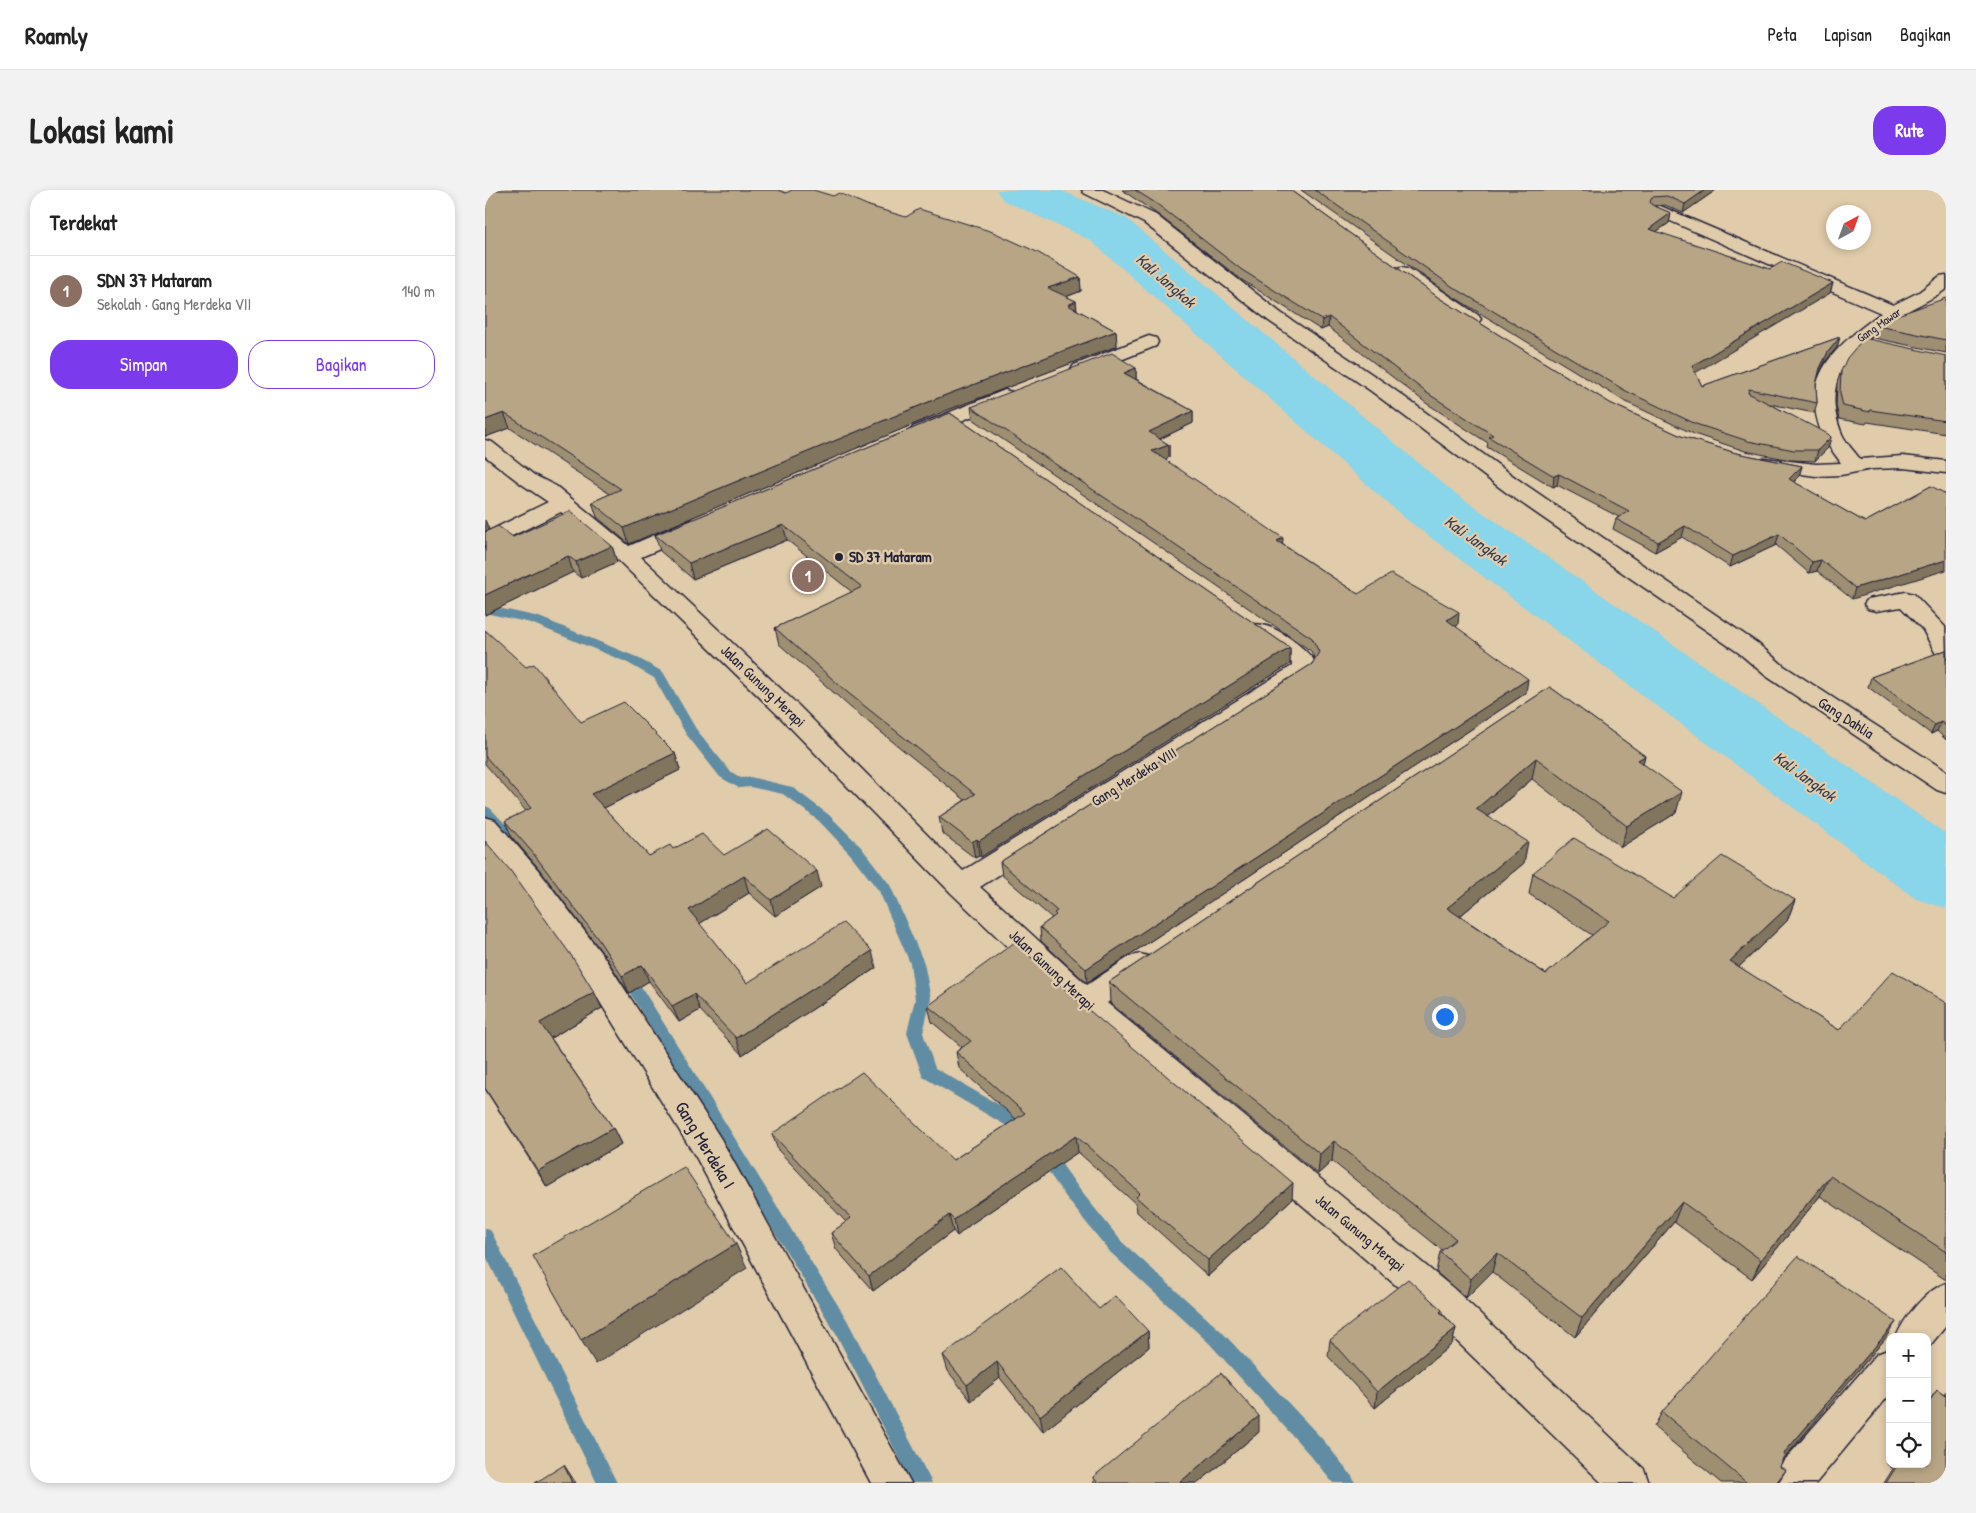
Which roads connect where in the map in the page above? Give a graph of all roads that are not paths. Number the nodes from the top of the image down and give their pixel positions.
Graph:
1 (1090, 190) edge
2 (1658, 210) edge
3 (1386, 261) edge
4 (1946, 280) edge
5 (1894, 312) junction
6 (1484, 326) edge
7 (1855, 341) junction
8 (1149, 342) dead end
9 (1880, 346) edge
10 (1061, 377) edge
11 (1024, 389) edge
12 (953, 417) junction
13 (978, 434) edge
14 (899, 439) edge
15 (485, 446) edge
16 (1749, 460) edge
17 (1853, 466) junction
18 (1946, 467) edge
19 (563, 503) junction
20 (709, 520) edge
21 (485, 542) edge
22 (626, 555) junction
23 (1876, 604) dead end
24 (1245, 619) edge
25 (1939, 623) edge
26 (1946, 651) edge
27 (1946, 784) edge
28 (485, 827) edge
29 (961, 886) junction
30 (1160, 952) edge
31 (1085, 1002) junction
32 (1946, 1299) edge
33 (1917, 1333) edge
34 (1886, 1371) edge
35 (892, 1483) edge
36 (1630, 1483) edge
37 (1791, 1483) edge

1 - 27 street, Gang Dahlia
2 - 5 street
3 - 6 street
4 - 5 street, Gang Mawar
5 - 7 street, Gang Mawar
7 - 9 street
7 - 17 street, Gang Mawar
8 - 10 street
11 - 12 street
12 - 13 street
12 - 14 street
15 - 19 street, Jalan Gunung Merapi
16 - 17 street
17 - 18 street
19 - 21 street
19 - 22 street, Jalan Gunung Merapi
20 - 22 street
22 - 29 street, Jalan Gunung Merapi
23 - 25 street
24 - 29 street, Gang Merdeka VIII
25 - 26 street
28 - 35 street, Gang Merdeka I
29 - 31 street, Jalan Gunung Merapi
30 - 31 street
31 - 36 street, Jalan Gunung Merapi
32 - 33 street
34 - 37 street

